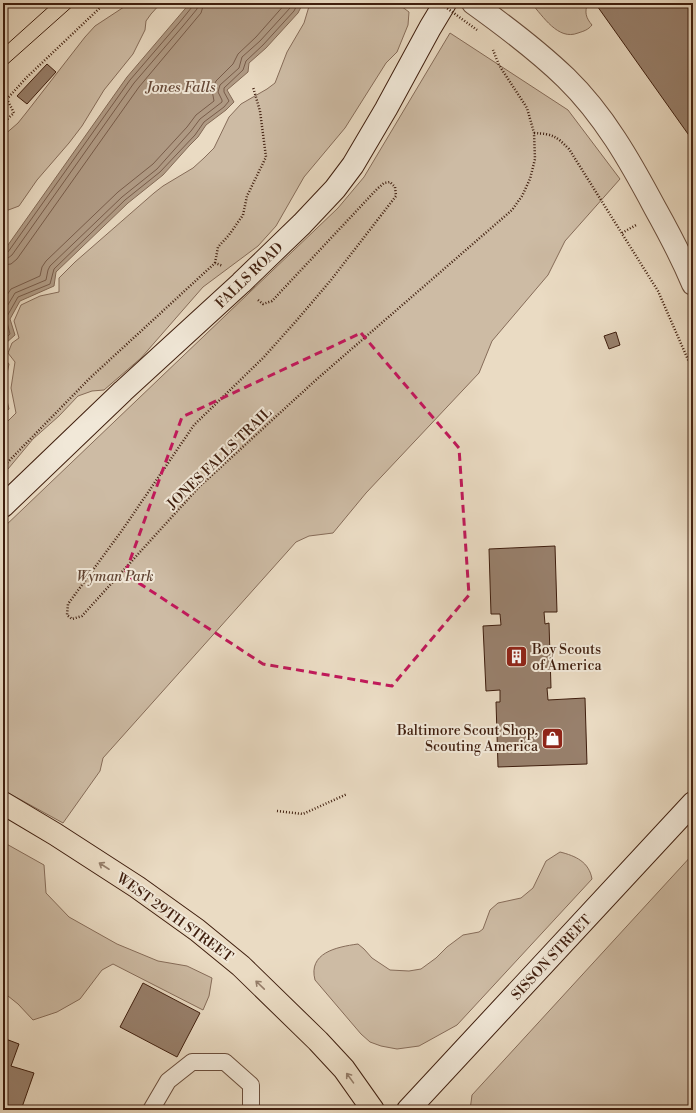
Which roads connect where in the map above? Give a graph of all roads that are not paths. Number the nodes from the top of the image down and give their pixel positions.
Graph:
1 (445, 3) edge
2 (480, 20) edge
3 (693, 284) edge
4 (3, 506) edge
5 (3, 803) edge
6 (693, 803) edge
7 (151, 1110) edge
8 (251, 1110) edge
9 (373, 1110) edge
10 (408, 1110) edge

1 - 4 street, FALLS ROAD
2 - 3 street
9 -> 5 main road, WEST 29TH STREET
6 - 10 street, SISSON STREET
7 - 8 lane

